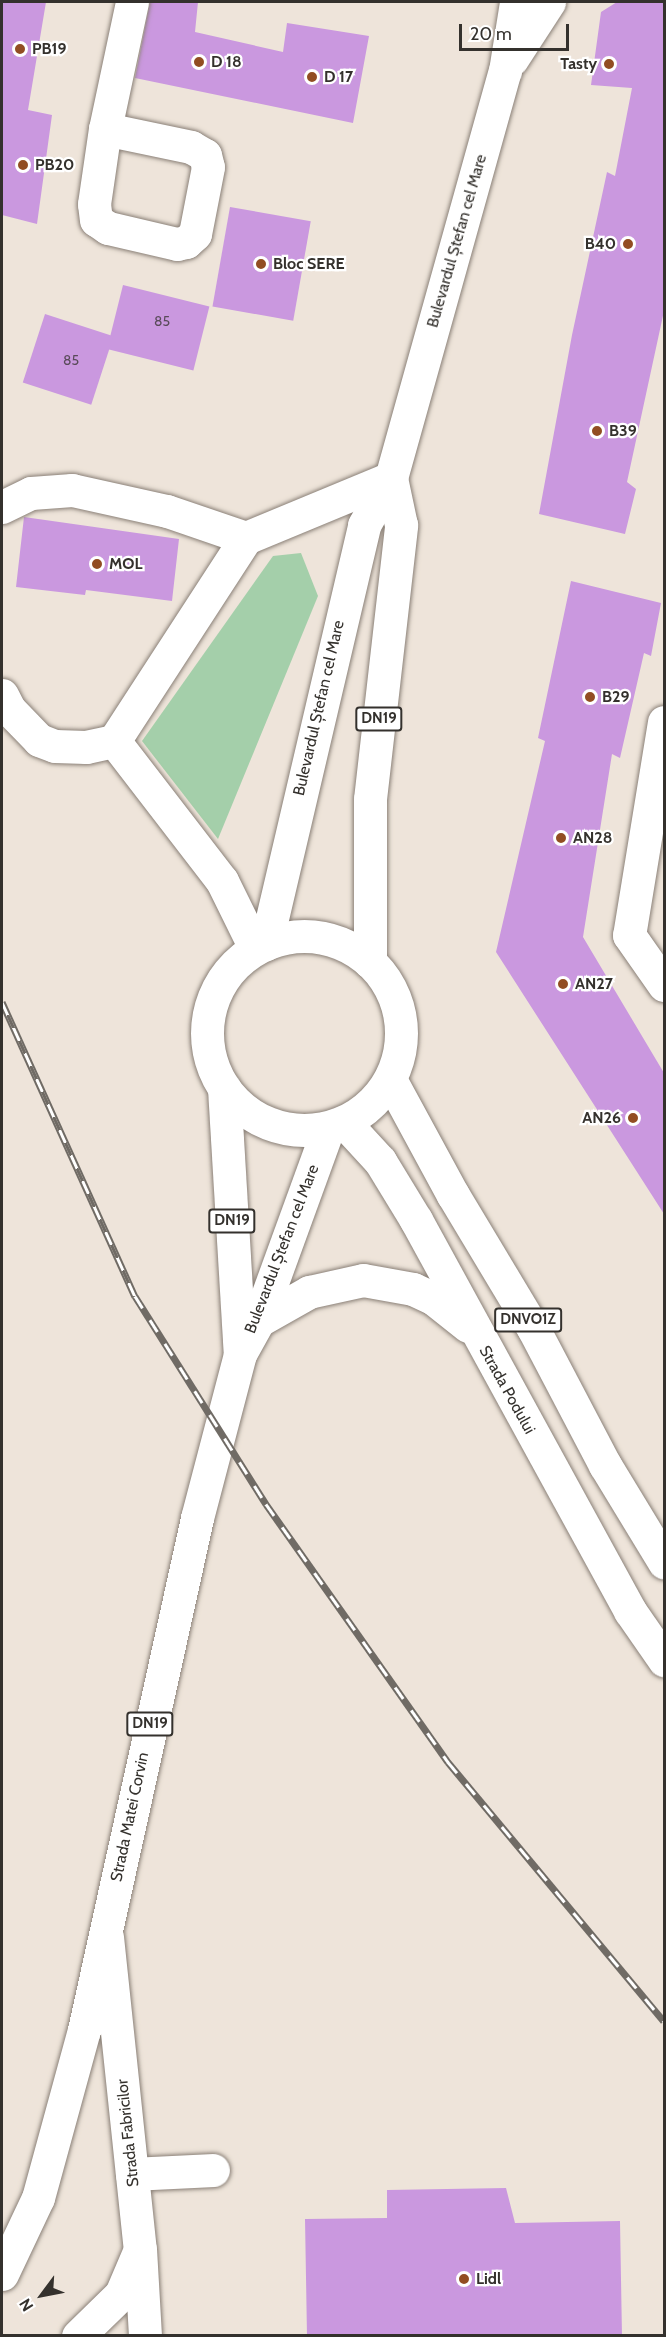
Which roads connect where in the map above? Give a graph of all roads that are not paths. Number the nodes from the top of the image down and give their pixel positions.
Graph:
1 (132, 2) edge
2 (516, 2) edge
3 (549, 2) edge
4 (505, 71) junction
5 (105, 129) dead end
6 (391, 478) junction
7 (2, 507) edge
8 (246, 538) junction
9 (2, 695) edge
10 (664, 722) edge
11 (114, 741) junction
12 (260, 946) junction
13 (370, 962) junction
14 (664, 985) edge
15 (390, 1079) junction
16 (224, 1088) junction
17 (336, 1127) junction
18 (258, 1321) junction
19 (476, 1333) junction
20 (240, 1354) junction
21 (664, 1562) edge
22 (664, 1660) edge
23 (106, 1930) junction
24 (213, 2170) dead end
25 (132, 2174) junction
26 (140, 2249) junction
27 (2, 2274) edge
28 (78, 2336) edge
29 (145, 2336) edge

1 - 5 main road
2 - 4 main road, Bulevardul Ștefan cel Mare / DN19
3 - 4 main road
4 - 6 main road, Bulevardul Ștefan cel Mare / DN19
6 - 8 main road
6 - 12 main road, Bulevardul Ștefan cel Mare / DN19
6 - 13 main road, Bulevardul Ștefan cel Mare / DN19
7 - 8 main road
8 - 11 main road
9 - 11 main road
10 - 14 main road
11 - 12 main road
12 - 13 main road, DN19
12 - 16 main road, DN19
13 - 15 main road, DN19
15 - 17 main road, DN19
15 - 21 main road, DNVO1Z
16 - 17 main road, DN19
16 - 20 main road, Bulevardul Ștefan cel Mare / DN19
17 - 18 main road, Bulevardul Ștefan cel Mare / DN19
17 - 19 main road, Strada Podului / DNVO1Z
18 - 19 main road
18 - 20 main road, Bulevardul Ștefan cel Mare / DN19
19 - 22 main road, Strada Podului / DNVO1Z
20 - 23 main road, Strada Matei Corvin / DN19
23 - 25 main road, Strada Fabricilor
23 - 27 main road, Strada Matei Corvin / DN19
24 - 25 main road
25 - 26 main road, Strada Fabricilor
26 - 28 main road
26 - 29 main road, Strada Fabricilor

